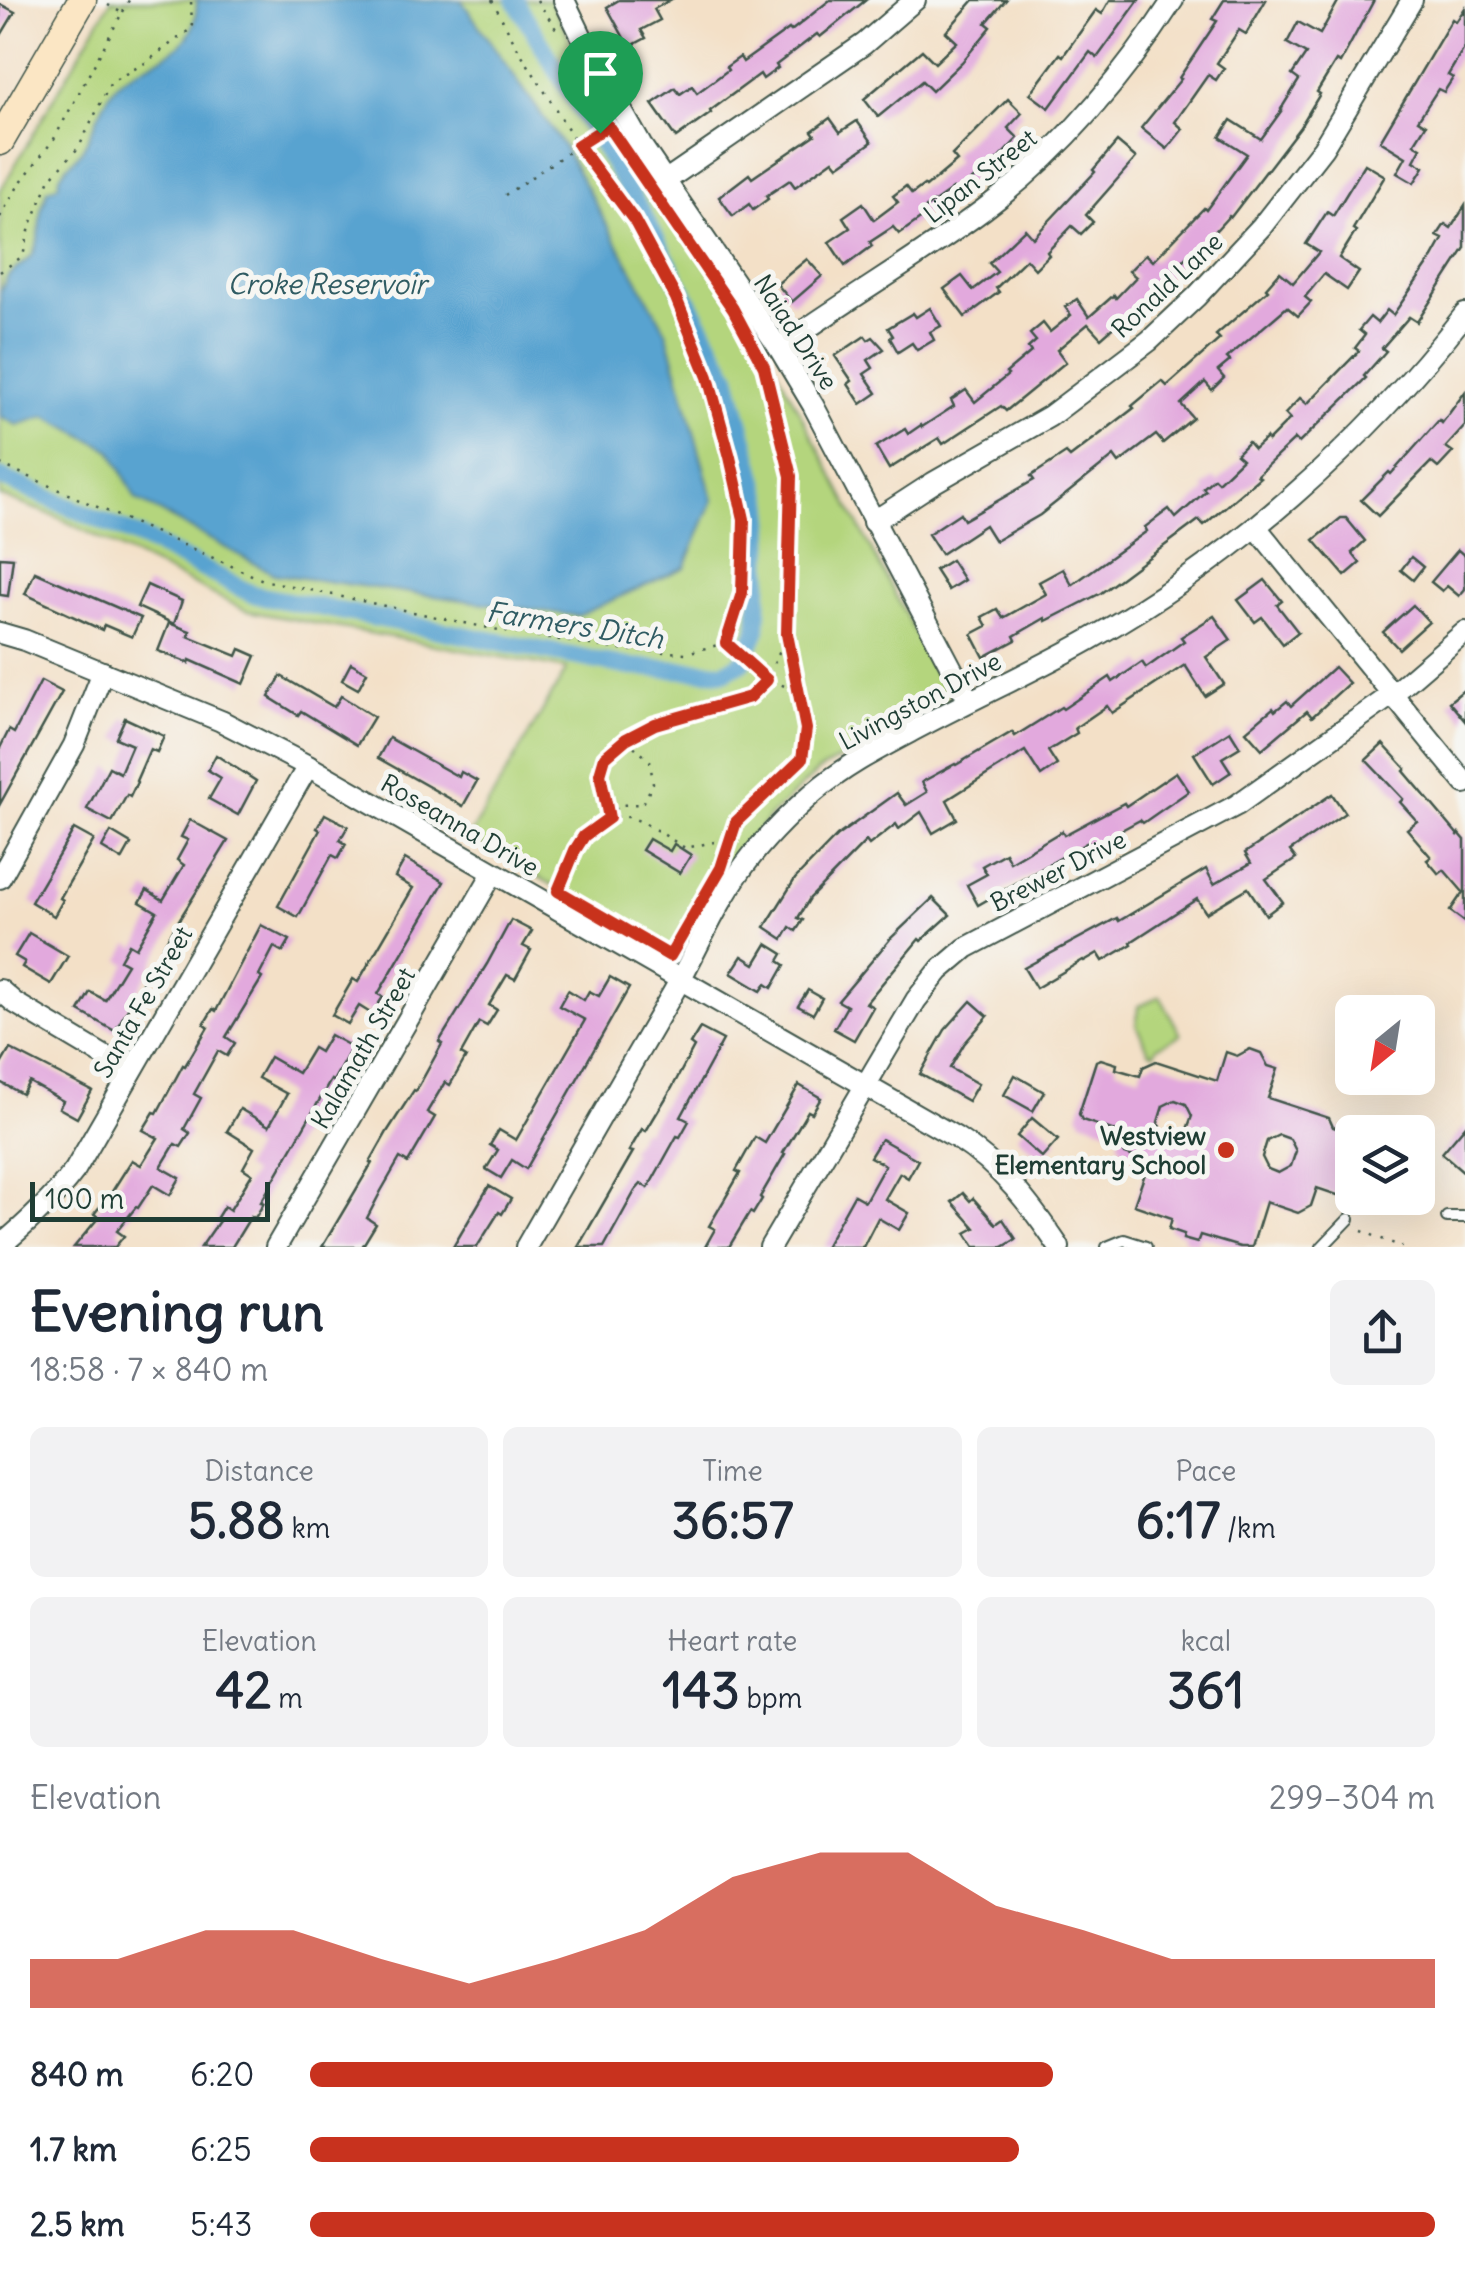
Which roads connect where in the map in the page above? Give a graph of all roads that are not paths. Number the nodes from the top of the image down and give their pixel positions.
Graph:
1 (564, 0) edge
2 (914, 0) edge
3 (1173, 0) edge
4 (1412, 0) edge
5 (95, 3) edge
6 (0, 141) edge
7 (665, 181) junction
8 (1465, 314) edge
9 (779, 348) junction
10 (874, 522) junction
11 (1256, 528) junction
12 (1465, 632) edge
13 (0, 633) edge
14 (102, 672) junction
15 (1393, 694) junction
16 (969, 701) junction
17 (308, 766) junction
18 (1465, 783) edge
19 (494, 874) junction
20 (0, 878) edge
21 (680, 981) junction
22 (0, 990) edge
23 (131, 1072) junction
24 (864, 1086) junction
25 (1447, 1216) dead end
26 (1465, 1217) edge
27 (1349, 1219) dead end
28 (0, 1246) edge
29 (276, 1247) edge
30 (526, 1247) edge
31 (770, 1247) edge
32 (1059, 1247) edge
33 (1107, 1247) edge
34 (1146, 1247) edge
35 (1322, 1247) edge

1 - 7 street, Naiad Drive
2 - 7 street
3 - 9 street, Lipan Street
4 - 10 street, Ronald Lane
5 - 6 main road
7 - 9 street, Naiad Drive
8 - 11 street, Livingston Drive
9 - 10 street, Naiad Drive
10 - 16 street, Naiad Drive
11 - 15 street
11 - 16 street, Livingston Drive
12 - 15 street, Brewer Drive
13 - 14 street, Roseanna Drive
14 - 17 street, Roseanna Drive
14 - 20 street
15 - 18 street
15 - 24 street, Brewer Drive
16 - 21 street, Livingston Drive
17 - 19 street, Roseanna Drive
17 - 23 street, Santa Fe Street
19 - 21 street, Roseanna Drive
19 - 29 street, Kalamath Street
21 - 24 street, Roseanna Drive
21 - 30 street, Livingston Drive
22 - 23 street
23 - 28 street, Santa Fe Street
24 - 31 street, Brewer Drive
24 - 32 street, Roseanna Drive
25 - 26 lane
27 - 35 lane
33 - 34 lane

